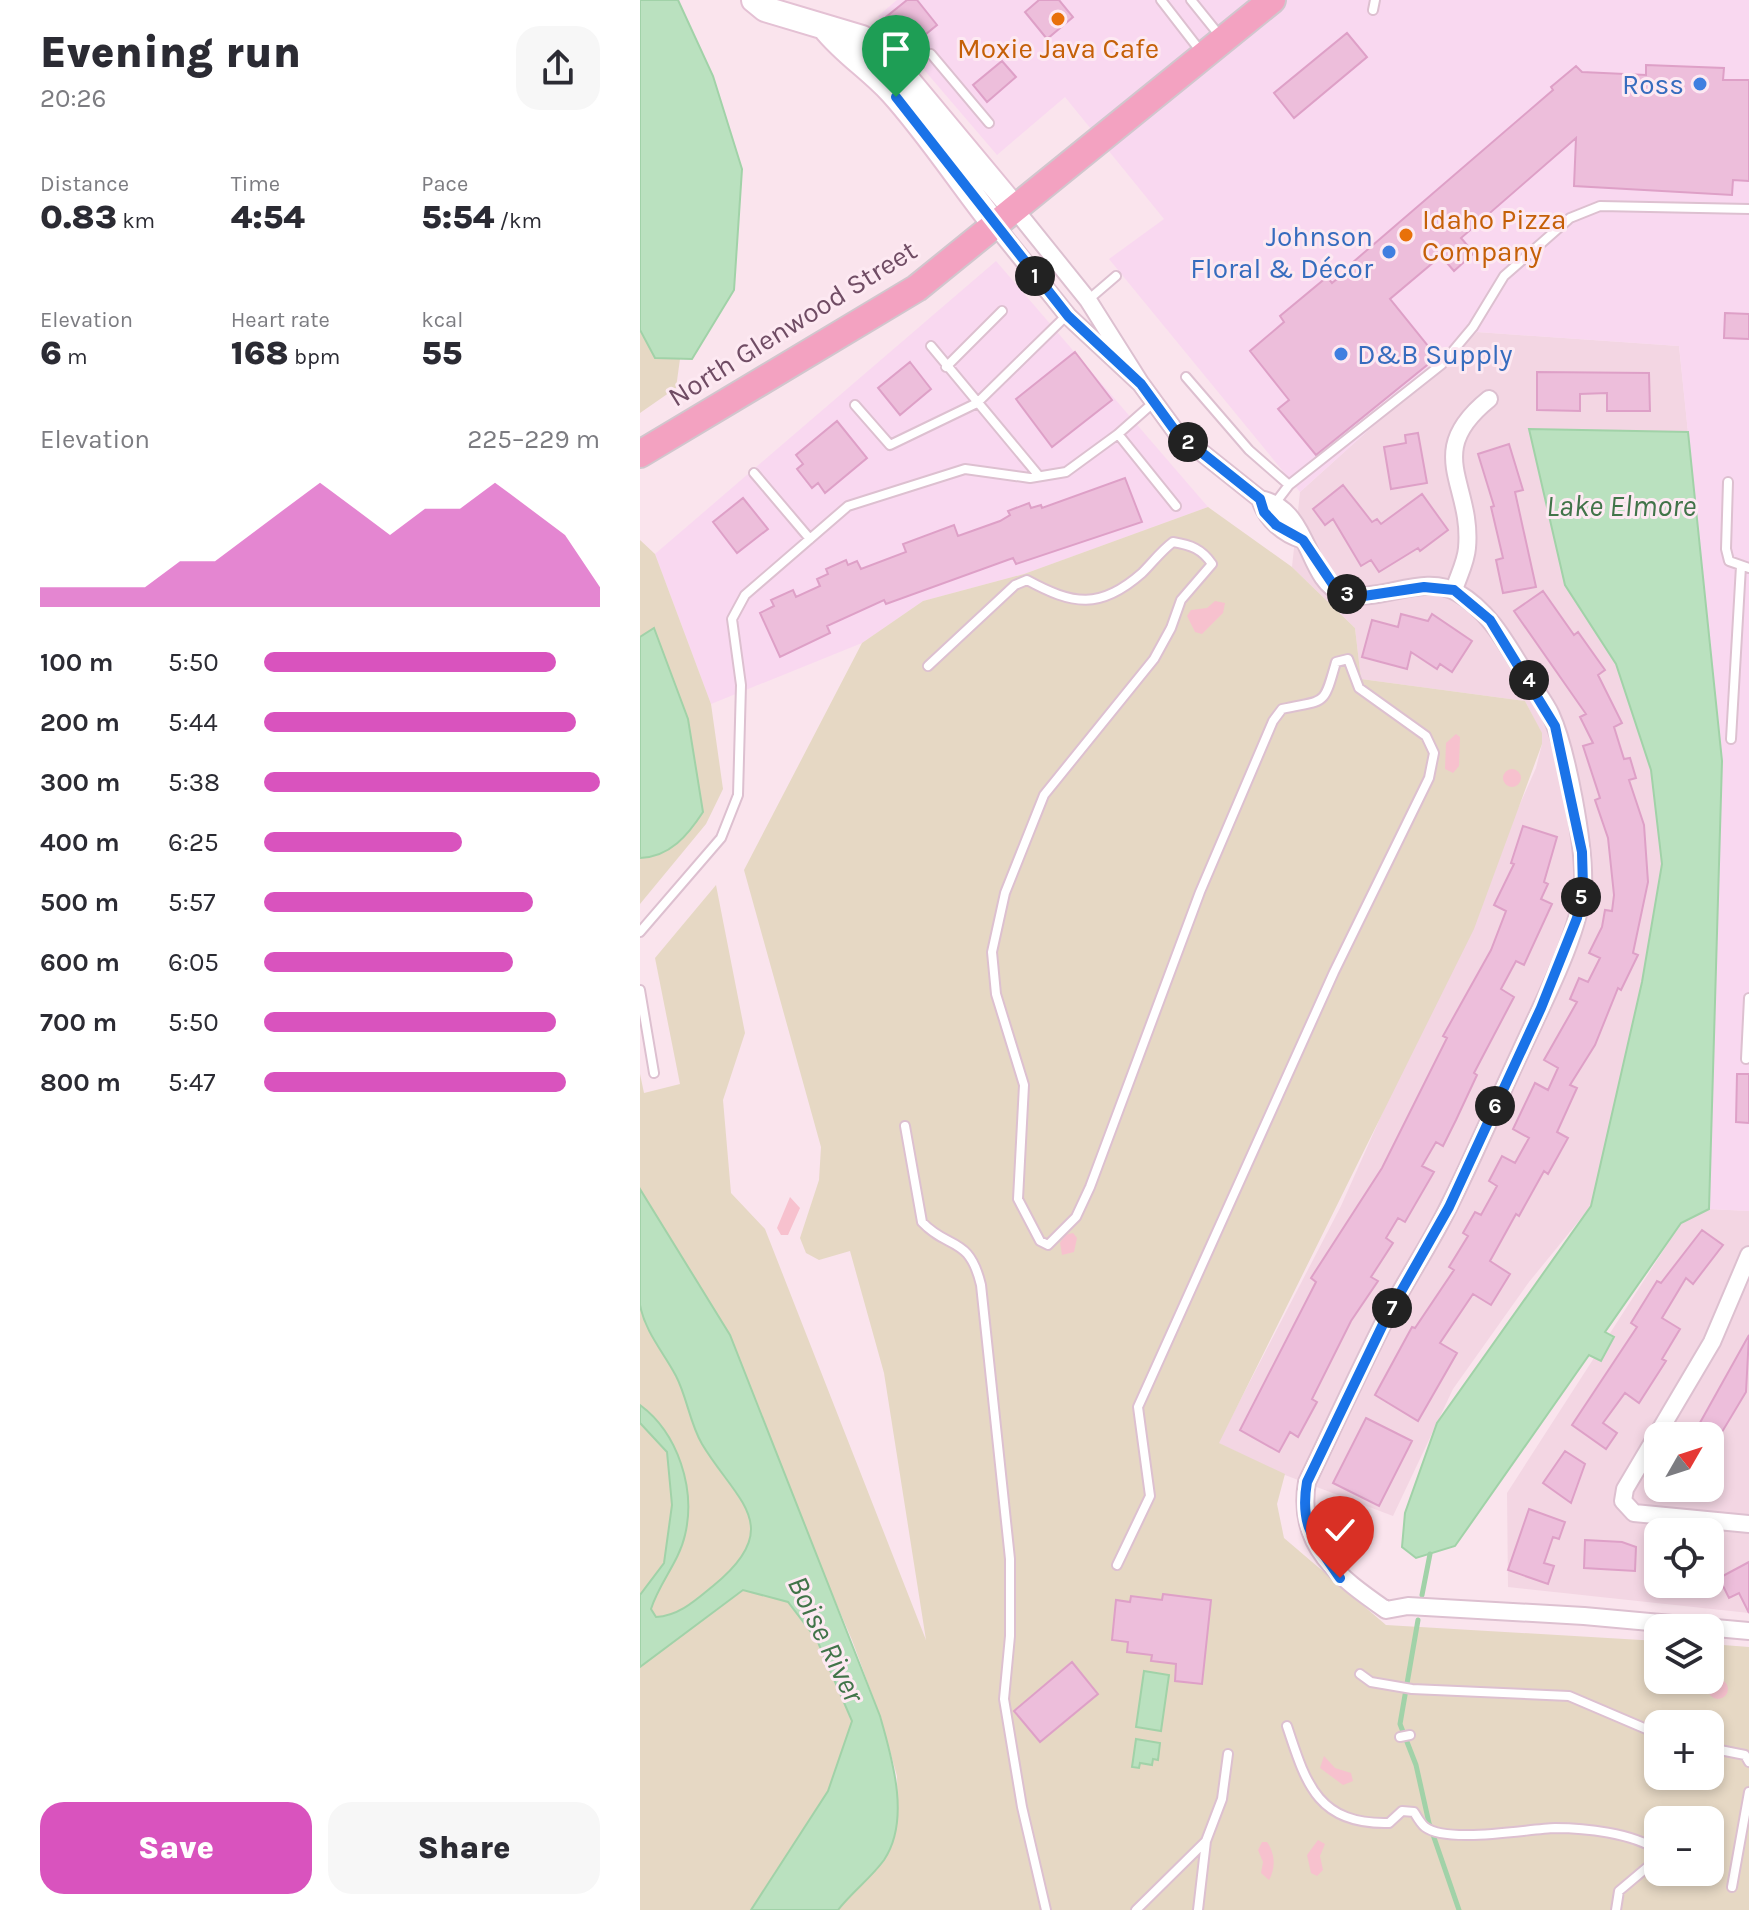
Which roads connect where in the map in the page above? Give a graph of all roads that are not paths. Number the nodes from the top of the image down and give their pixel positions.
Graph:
1 (754, 0) edge
2 (1161, 0) edge
3 (1191, 0) edge
4 (1272, 0) edge
5 (1213, 47) junction
6 (931, 54) dead end
7 (989, 123) dead end
8 (1749, 209) edge
9 (1004, 216) junction
10 (1116, 276) dead end
11 (1088, 300) junction
12 (1002, 311) dead end
13 (1067, 315) junction
14 (931, 346) dead end
15 (946, 367) junction
16 (1186, 377) dead end
17 (1141, 384) junction
18 (1489, 399) dead end
19 (977, 403) junction
20 (1153, 403) junction
21 (855, 405) dead end
22 (1118, 434) junction
23 (640, 454) edge
24 (754, 473) dead end
25 (1039, 476) junction
26 (1728, 482) dead end
27 (1289, 485) junction
28 (1267, 505) junction
29 (1176, 506) dead end
30 (810, 539) junction
31 (1745, 567) edge
32 (1454, 590) junction
33 (928, 666) dead end
34 (1731, 739) dead end
35 (640, 932) edge
36 (640, 990) edge
37 (1749, 998) edge
38 (1746, 1059) dead end
39 (654, 1073) dead end
40 (905, 1126) dead end
41 (1749, 1255) edge
42 (1749, 1524) edge
43 (1117, 1565) dead end
44 (1749, 1631) edge
45 (1360, 1674) dead end
46 (1287, 1726) dead end
47 (1644, 1728) edge
48 (1410, 1735) dead end
49 (1400, 1737) dead end
50 (1724, 1751) edge
51 (1228, 1754) dead end
52 (1749, 1762) edge
53 (1749, 1792) edge
54 (1206, 1841) junction
55 (1732, 1887) dead end
56 (1046, 1910) edge
57 (1136, 1910) edge
58 (1198, 1910) edge
59 (1616, 1910) edge

1 - 9 street
2 - 5 lane
3 - 5 lane
4 - 5 main road, North Glenwood Street
5 - 9 main road, North Glenwood Street
6 - 7 lane
8 - 27 lane
9 - 11 street
9 - 13 street
9 - 23 main road, North Glenwood Street
10 - 11 lane
11 - 17 street
12 - 15 lane
13 - 17 street
13 - 19 lane
14 - 15 lane
15 - 19 lane
16 - 27 lane
17 - 20 street
18 - 32 street
19 - 21 lane
19 - 25 lane
20 - 22 lane
20 - 28 street
22 - 25 lane
22 - 29 lane
24 - 30 lane
25 - 30 lane
26 - 31 lane
27 - 28 lane
28 - 32 street
30 - 35 lane
31 - 34 lane
32 - 44 street
33 - 43 lane
36 - 39 lane
37 - 38 lane
40 - 56 lane
41 - 42 street
45 - 47 lane
46 - 59 lane
48 - 49 lane
50 - 52 lane
51 - 54 lane
53 - 55 lane
54 - 57 lane
54 - 58 lane

